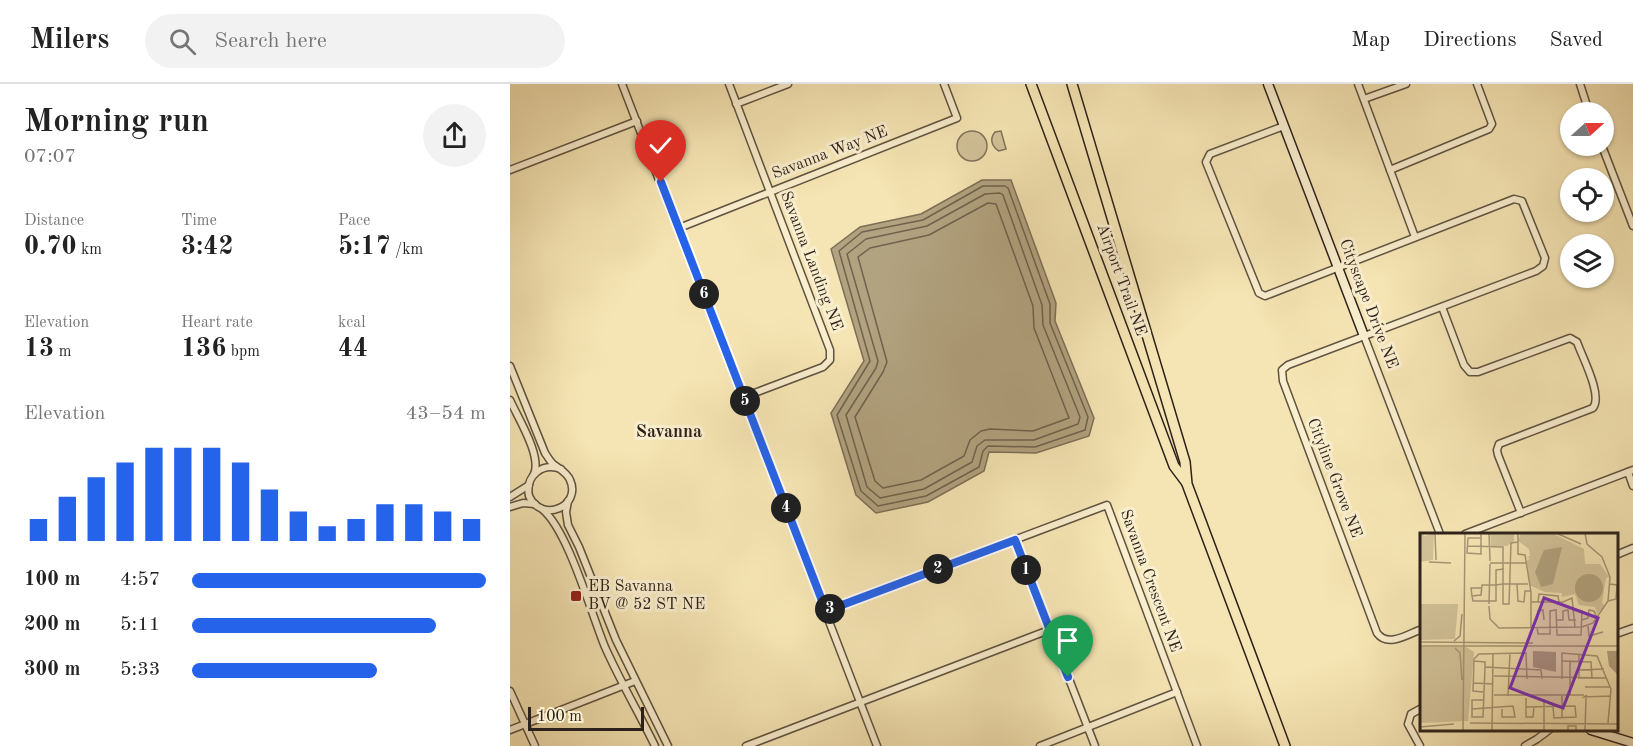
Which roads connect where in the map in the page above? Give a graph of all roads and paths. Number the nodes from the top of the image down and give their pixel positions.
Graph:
1 (622, 84) edge
2 (729, 84) edge
3 (788, 84) edge
4 (944, 84) edge
5 (1032, 84) edge
6 (1072, 84) edge
7 (1268, 84) edge
8 (1358, 84) edge
9 (1406, 84) edge
10 (1477, 84) edge
11 (1580, 84) edge
12 (1364, 99) junction
13 (1586, 102) edge
14 (736, 104) junction
15 (637, 122) junction
16 (1284, 126) junction
17 (1606, 156) edge
18 (510, 170) edge
19 (1390, 170) junction
20 (770, 192) junction
21 (1633, 226) edge
22 (679, 228) junction
23 (1415, 237) junction
24 (1338, 267) junction
25 (1442, 306) junction
26 (1364, 336) junction
27 (510, 366) edge
28 (744, 397) junction
29 (510, 400) edge
30 (561, 469) junction
31 (1630, 471) edge
32 (534, 474) junction
33 (1187, 484) junction
34 (529, 485) junction
35 (1633, 486) edge
36 (510, 497) edge
37 (568, 501) junction
38 (535, 504) junction
39 (510, 507) edge
40 (542, 509) junction
41 (1521, 513) junction
42 (1440, 533) edge
43 (1468, 533) edge
44 (1015, 540) junction
45 (1633, 548) edge
46 (1618, 555) edge
47 (826, 611) junction
48 (1633, 628) edge
49 (1049, 630) junction
50 (1420, 630) edge
51 (1618, 634) edge
52 (635, 681) junction
53 (624, 686) junction
54 (510, 691) edge
55 (1177, 692) junction
56 (860, 703) junction
57 (1420, 709) edge
58 (524, 725) junction
59 (1088, 728) junction
60 (510, 730) edge
61 (1547, 731) edge
62 (1597, 731) edge
63 (1633, 743) edge
64 (535, 746) edge
65 (655, 746) edge
66 (668, 746) edge
67 (746, 746) edge
68 (877, 746) edge
69 (1040, 746) edge
70 (1095, 746) edge
71 (1197, 746) edge
72 (1285, 746) edge
73 (1420, 746) edge
74 (1525, 746) edge

1 - 15 street
2 - 14 street, Savanna Landing NE
3 - 14 street
4 - 20 street, Savanna Way NE
5 - 33 main road, Airport Trail NE
6 - 33 main road, Airport Trail NE
7 - 16 street, Cityscape Drive NE
8 - 12 street
9 - 12 street
10 - 19 street
11 - 13 street
12 - 19 street
14 - 20 street, Savanna Landing NE
15 - 18 street
15 - 22 street
16 - 24 street, Cityscape Drive NE
16 - 24 street
17 - 21 street
19 - 23 street
20 - 22 street, Savanna Way NE
20 - 28 street, Savanna Landing NE
22 - 28 street
23 - 24 street
23 - 25 street
24 - 26 street, Cityscape Drive NE
25 - 26 street
25 - 41 street
26 - 42 street, Cityscape Drive NE
26 - 50 street, Cityline Grove NE
27 - 30 street
28 - 47 street
29 - 32 street
30 - 32 street
30 - 37 street
31 - 35 street
31 - 41 street
32 - 34 street
33 - 72 main road, Airport Trail NE
34 - 36 street
34 - 38 street
37 - 40 street
37 - 52 street
38 - 39 street
38 - 40 street
40 - 53 street
41 - 43 street
44 - 47 street, Savanna Crescent NE
44 - 49 street
44 - 55 street, Savanna Crescent NE
45 - 46 street
47 - 56 street
48 - 51 street
49 - 56 street
49 - 59 street
52 - 53 street
52 - 66 street
53 - 58 street
53 - 65 street
54 - 58 street
55 - 59 street
55 - 71 street, Savanna Crescent NE
56 - 67 street
56 - 68 street
57 - 73 street
58 - 60 street
58 - 64 street
59 - 69 street
59 - 70 street
61 - 74 street
62 - 63 street

